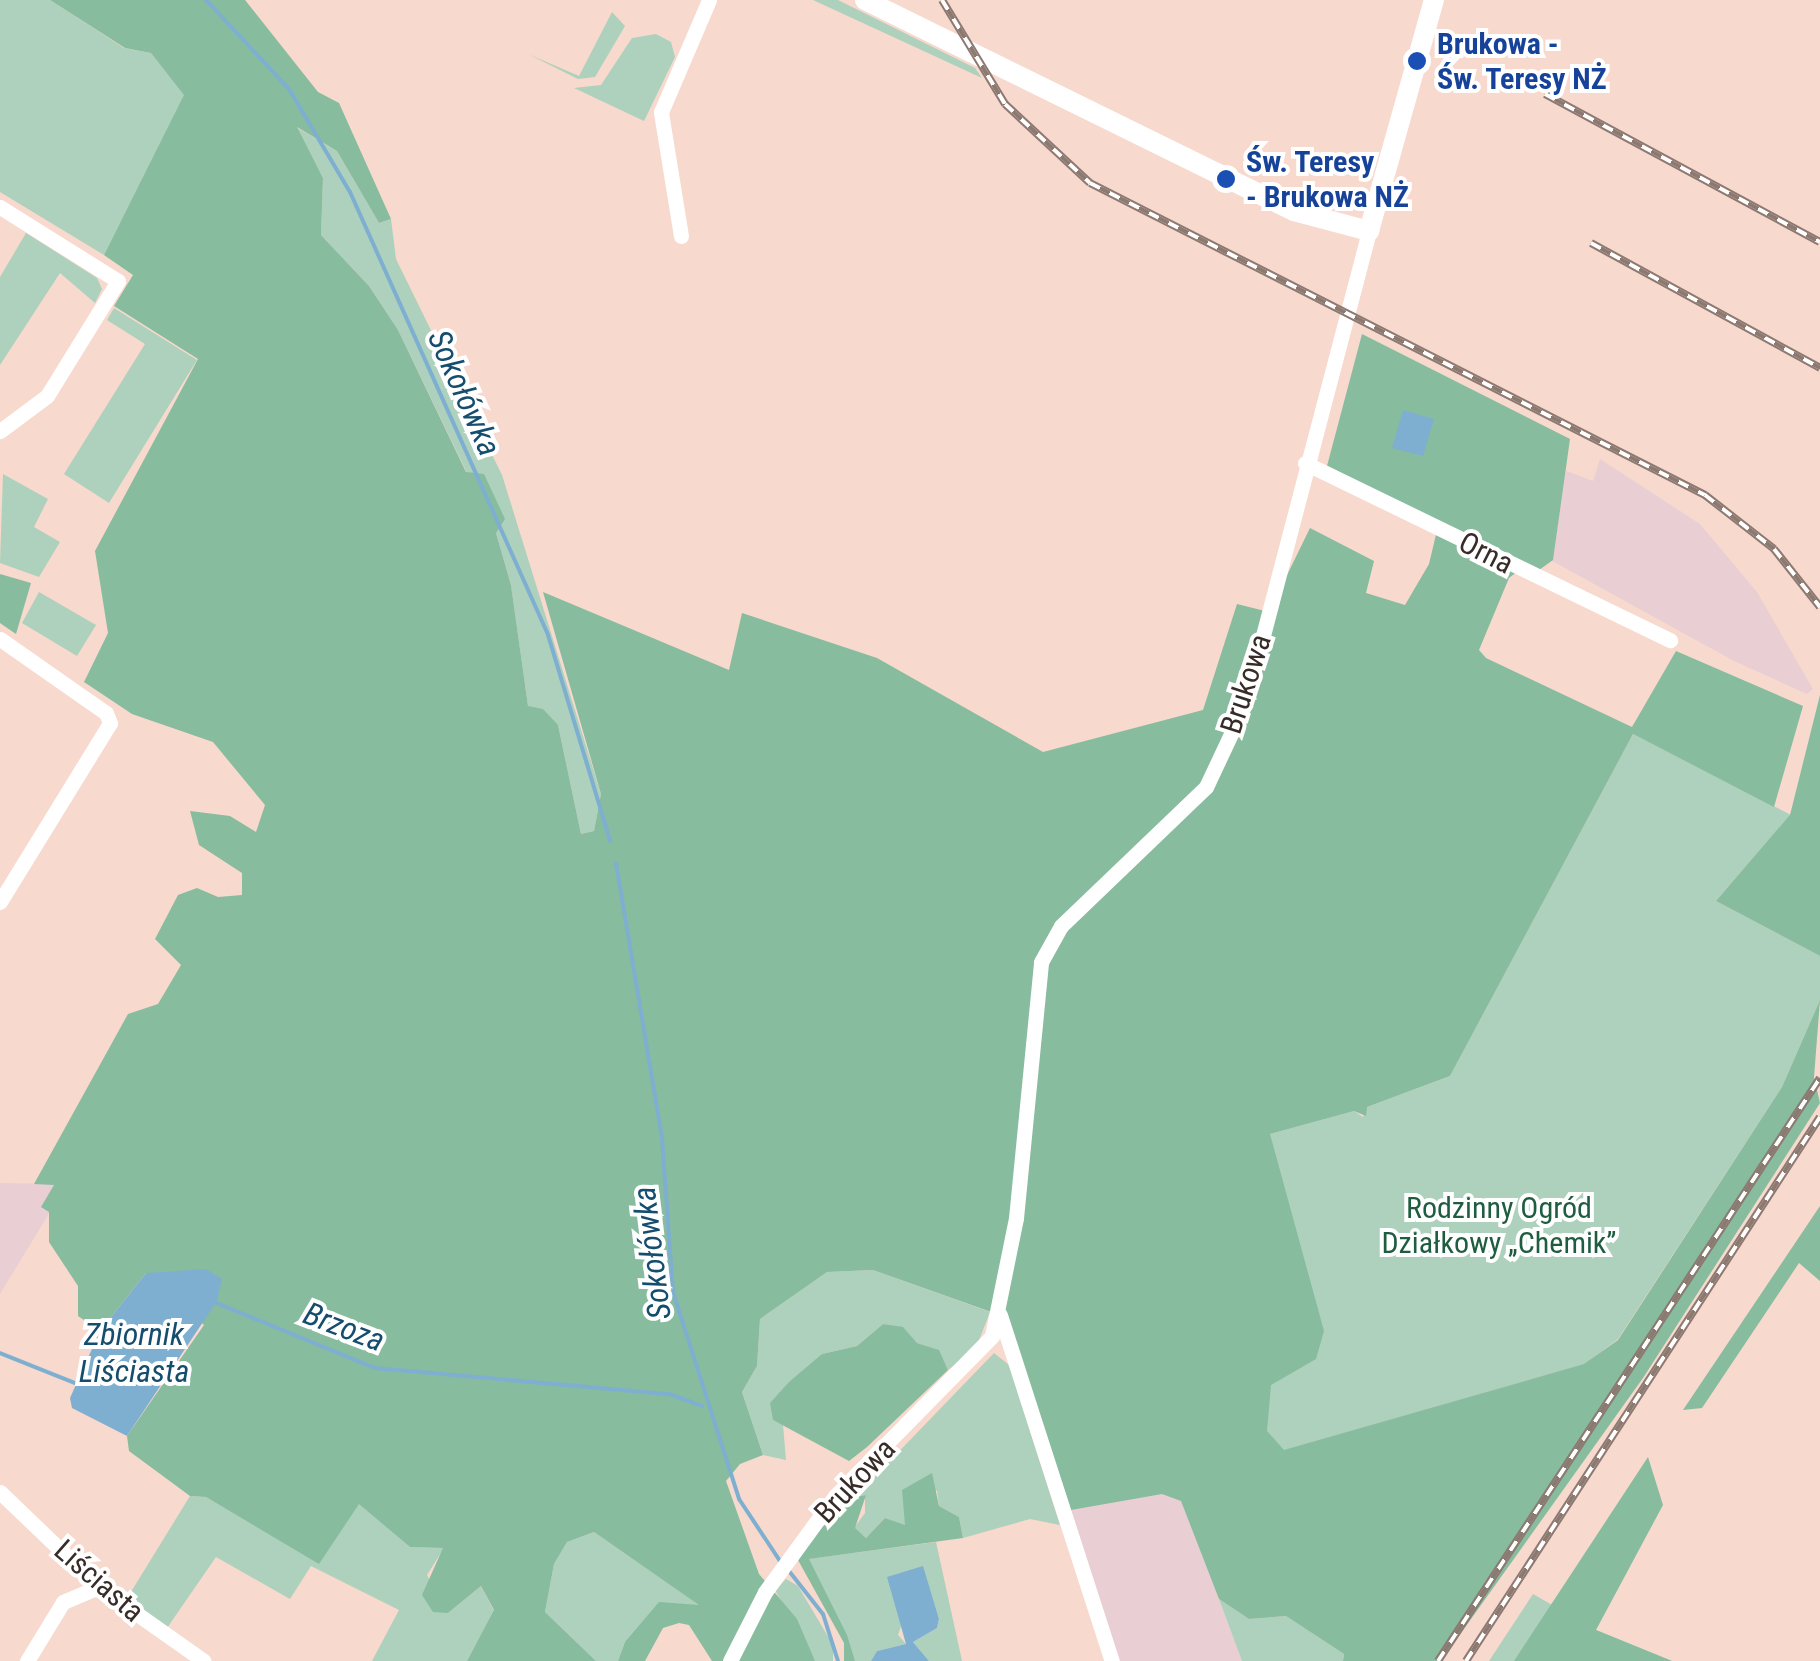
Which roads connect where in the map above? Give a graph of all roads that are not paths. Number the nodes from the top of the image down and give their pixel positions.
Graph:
1 (708, 0) edge
2 (865, 0) edge
3 (1434, 0) edge
4 (0, 206) edge
5 (1369, 231) junction
6 (681, 236) dead end
7 (0, 431) edge
8 (1305, 463) junction
9 (0, 639) edge
10 (1670, 640) dead end
11 (0, 864) edge
12 (17, 875) junction
13 (0, 902) edge
14 (1000, 1315) junction
15 (0, 1492) edge
16 (99, 1587) junction
17 (27, 1661) edge
18 (204, 1661) edge
19 (730, 1661) edge
20 (1112, 1661) edge

1 - 6 street
2 - 5 street
3 - 5 street, Brukowa
4 - 7 street
5 - 8 street, Brukowa
8 - 10 street, Orna
8 - 14 street, Brukowa
9 - 12 street
11 - 12 street
12 - 13 street
14 - 19 street, Brukowa
14 - 20 street, Brukowa
15 - 16 street, Liściasta
16 - 17 street
16 - 18 street, Liściasta

